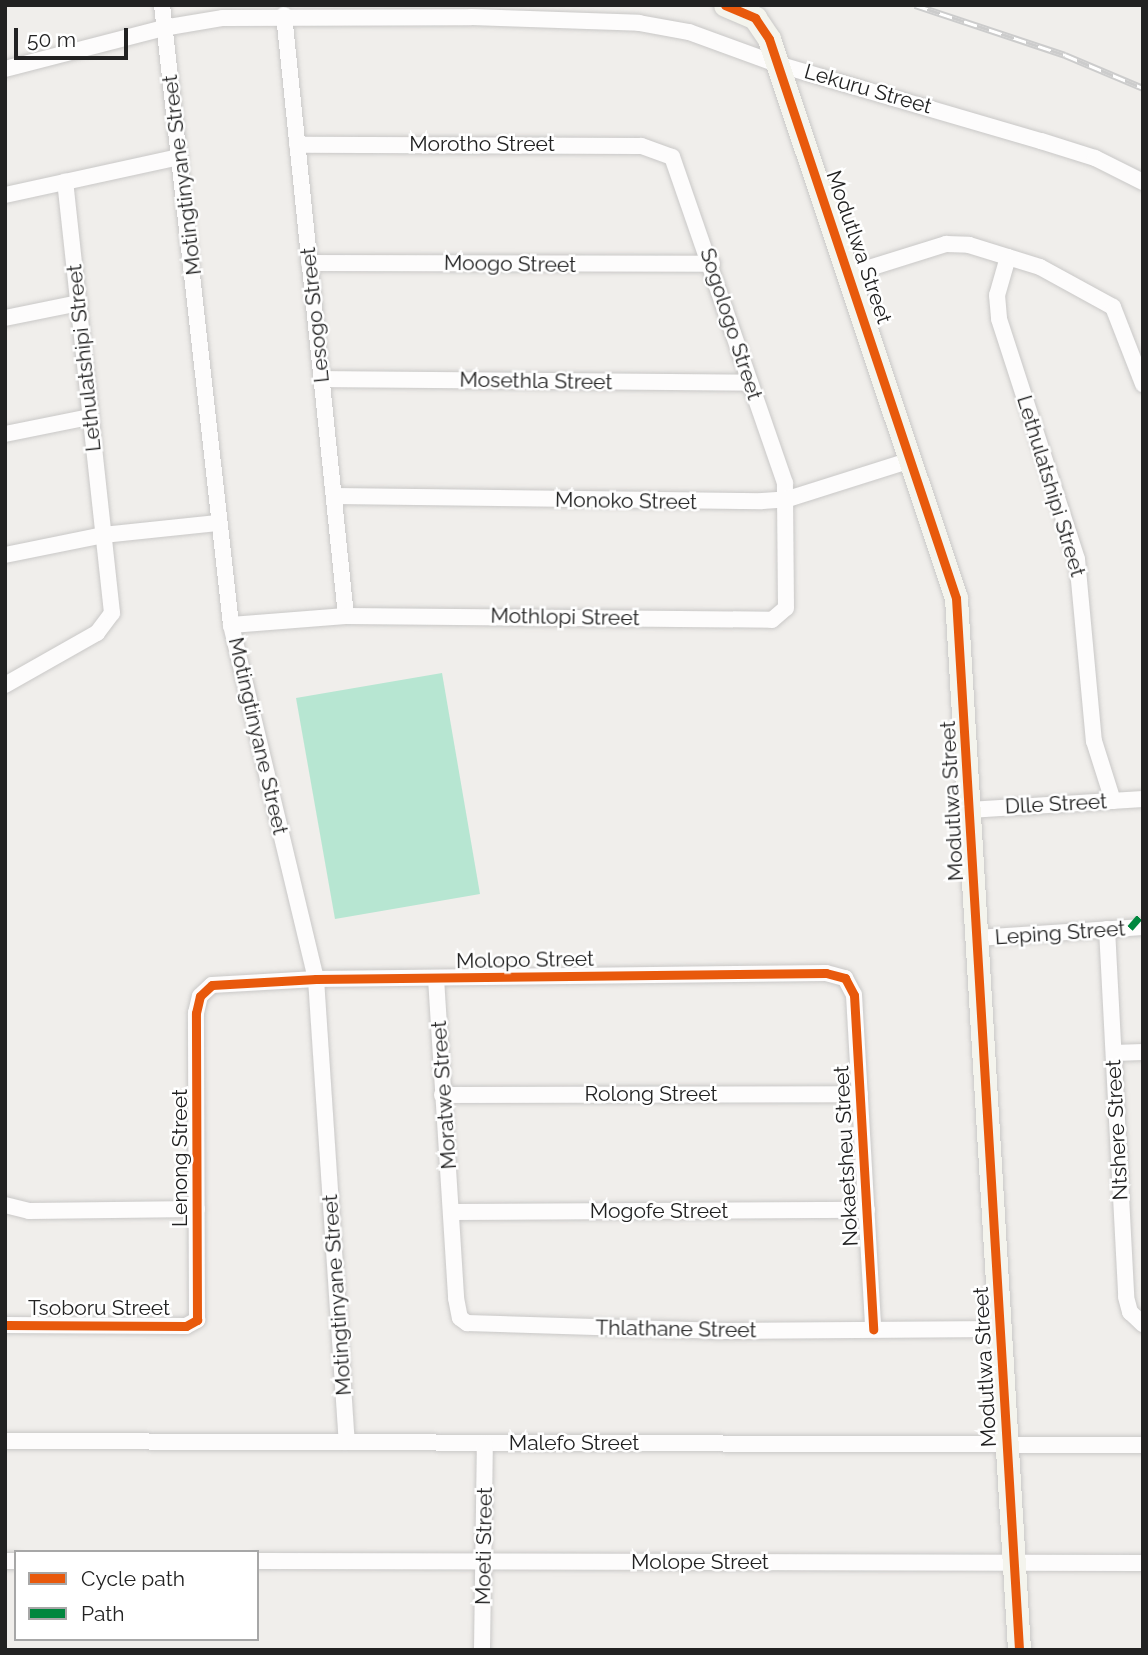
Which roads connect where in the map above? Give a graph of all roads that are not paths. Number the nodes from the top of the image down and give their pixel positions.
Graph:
1 (162, 5) edge
2 (725, 5) edge
3 (284, 15) junction
4 (163, 28) junction
5 (778, 64) junction
6 (5, 69) edge
7 (297, 145) junction
8 (666, 153) joint
9 (180, 157) junction
10 (65, 182) junction
11 (1143, 182) edge
12 (5, 195) edge
13 (1008, 257) junction
14 (309, 263) junction
15 (712, 264) junction
16 (849, 274) junction
17 (79, 303) junction
18 (5, 318) edge
19 (322, 379) junction
20 (750, 383) junction
21 (1143, 384) edge
22 (89, 416) junction
23 (5, 434) edge
24 (911, 460) junction
25 (335, 496) junction
26 (788, 499) junction
27 (217, 523) junction
28 (103, 535) junction
29 (5, 555) edge
30 (346, 616) junction
31 (231, 625) junction
32 (5, 685) edge
33 (1143, 799) edge
34 (1113, 801) junction
35 (968, 810) junction
36 (1143, 928) edge
37 (1107, 929) junction
38 (977, 938) junction
39 (436, 978) junction
40 (316, 979) junction
41 (848, 982) joint
42 (202, 992) joint
43 (1143, 1052) edge
44 (1114, 1053) junction
45 (860, 1094) junction
46 (442, 1095) junction
47 (5, 1206) edge
48 (197, 1209) junction
49 (867, 1210) junction
50 (452, 1212) junction
51 (193, 1323) joint
52 (1143, 1324) edge
53 (5, 1325) edge
54 (873, 1329) junction
55 (1000, 1329) junction
56 (5, 1441) edge
57 (347, 1442) junction
58 (485, 1443) junction
59 (1006, 1445) junction
60 (1143, 1445) edge
61 (259, 1561) edge
62 (483, 1561) junction
63 (1013, 1563) junction
64 (1143, 1563) edge
65 (482, 1650) edge
66 (1019, 1650) edge

1 - 4 street
2 - 5 street, Modutlwa Street
3 - 4 street, Lekuru Street
3 - 5 street, Lekuru Street
3 - 7 street, Lesogo Street
4 - 6 street, Lekuru Street
4 - 9 street, Motingtinyane Street
5 - 11 street, Lekuru Street
5 - 16 street, Modutlwa Street
7 - 8 street, Morotho Street
7 - 14 street, Lesogo Street
8 - 15 street, Sogologo Street
9 - 10 street
9 - 27 street, Motingtinyane Street
10 - 12 street
10 - 17 street, Lethulatshipi Street
13 - 16 street
13 - 21 street
13 - 34 street, Lethulatshipi Street
14 - 15 street, Moogo Street
14 - 19 street, Lesogo Street
15 - 20 street, Sogologo Street
16 - 24 street, Modutlwa Street
17 - 18 street
17 - 22 street, Lethulatshipi Street
19 - 20 street, Mosethla Street
19 - 25 street, Lesogo Street
20 - 26 street, Sogologo Street
22 - 23 street
22 - 28 street, Lethulatshipi Street
24 - 26 street, Monoko Street
24 - 35 street, Modutlwa Street
25 - 26 street, Monoko Street
25 - 30 street, Lesogo Street
26 - 30 street, Mothlopi Street
27 - 28 street
27 - 31 street, Motingtinyane Street
28 - 29 street
28 - 32 street, Lethulatshipi Street
30 - 31 street, Mothlopi Street
31 - 40 street, Motingtinyane Street
33 - 34 street, Dlle Street
34 - 35 street, Dlle Street
35 - 38 street, Modutlwa Street
36 - 37 street, Leping Street
37 - 38 street, Leping Street
37 - 44 street, Ntshere Street
38 - 55 street, Modutlwa Street
39 - 40 street, Molopo Street
39 - 41 street, Molopo Street
39 - 46 street, Moratwe Street
40 - 42 street, Molopo Street
40 - 57 street, Motingtinyane Street
41 - 45 street, Nokaetsheu Street
42 - 48 street, Lenong Street
43 - 44 street
44 - 52 street, Ntshere Street
45 - 46 street, Rolong Street
45 - 49 street, Nokaetsheu Street
46 - 50 street, Moratwe Street
47 - 48 street
48 - 51 street, Lenong Street
49 - 50 street, Mogofe Street
49 - 54 street, Nokaetsheu Street
50 - 54 street, Thlathane Street
51 - 53 street, Tsoboru Street
54 - 55 street, Thlathane Street
55 - 59 street, Modutlwa Street
56 - 57 street, Malefo Street
57 - 58 street, Malefo Street
58 - 59 street, Malefo Street
58 - 62 street, Moeti Street
59 - 60 street, Malefo Street
59 - 63 street, Modutlwa Street
61 - 62 street, Molope Street
62 - 63 street, Molope Street
62 - 65 street, Moeti Street
63 - 64 street, Molope Street
63 - 66 street, Modutlwa Street

